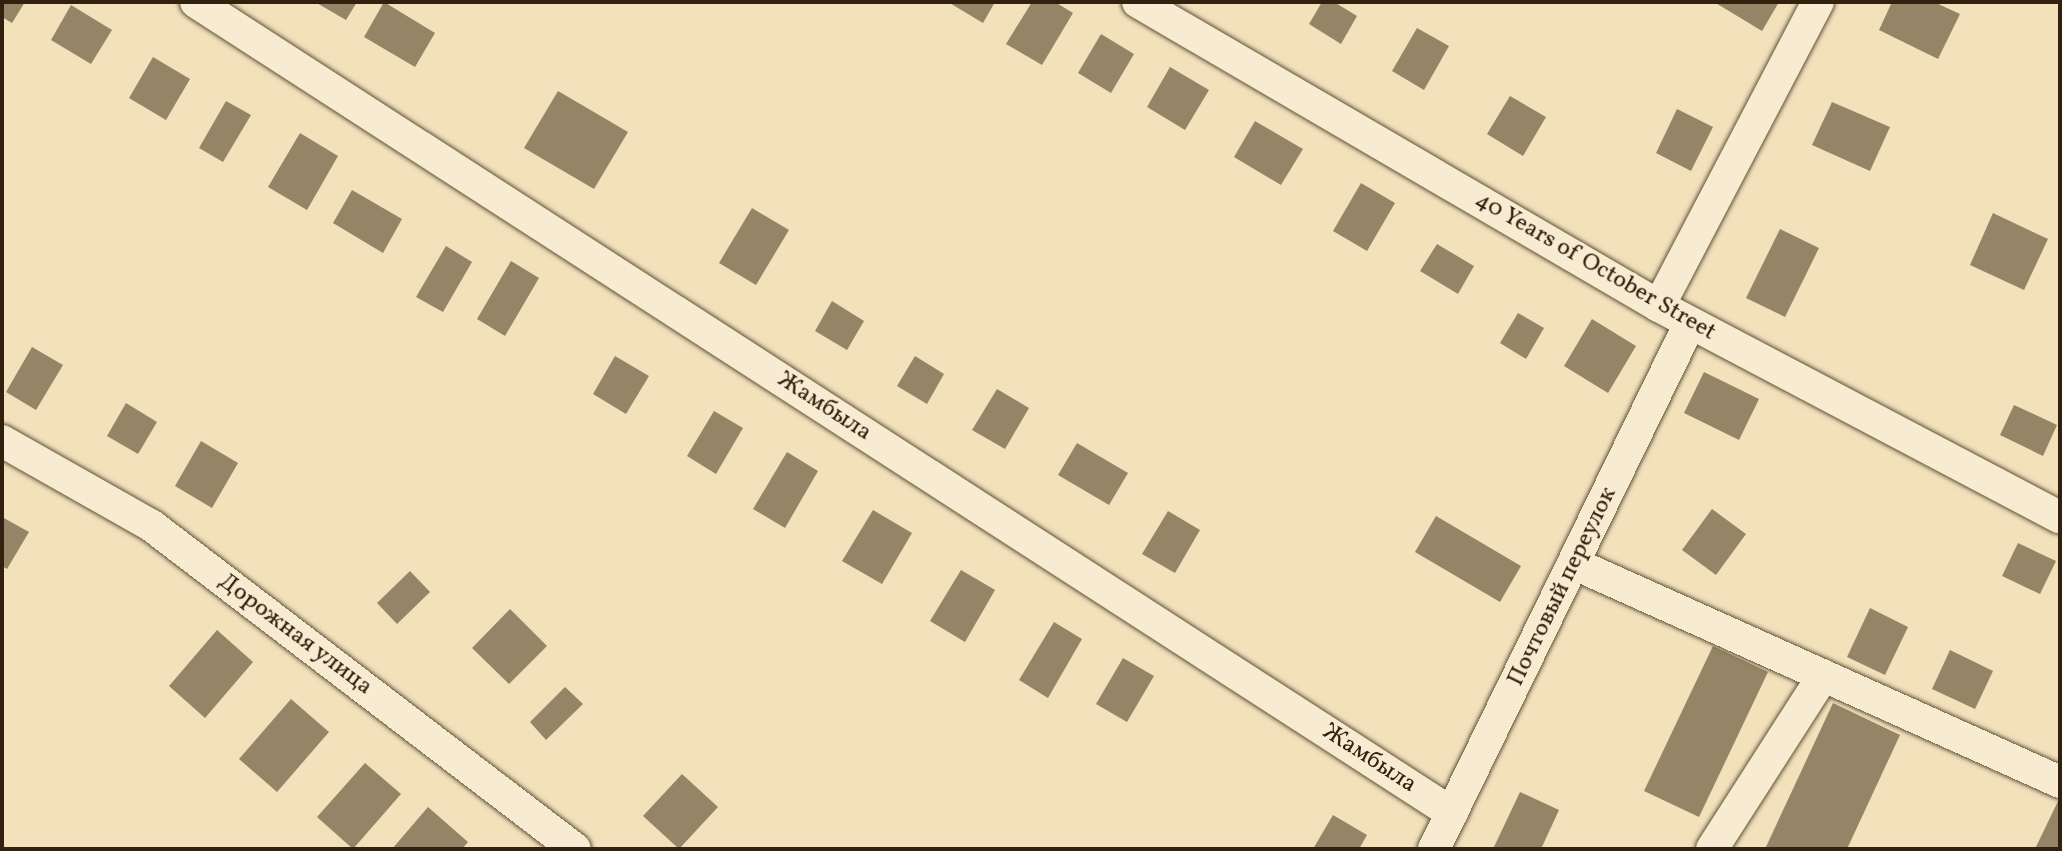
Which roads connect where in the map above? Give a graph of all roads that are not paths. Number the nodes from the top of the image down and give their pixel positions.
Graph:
1 (196, 2) edge
2 (1138, 2) edge
3 (1818, 2) edge
4 (1659, 306) junction
5 (1690, 323) junction
6 (2, 441) edge
7 (2060, 517) edge
8 (1575, 564) junction
9 (1823, 676) junction
10 (2060, 782) edge
11 (1452, 813) junction
12 (575, 849) edge
13 (1434, 849) edge
14 (1712, 849) edge

1 - 11 street, Жамбыла
2 - 4 street, 40 Years of October Street
3 - 4 street
4 - 5 street, 40 Years of October Street
5 - 7 street, 40 Years of October Street
5 - 8 street, Почтовый переулок
6 - 12 street, Дорожная улица
8 - 9 street
8 - 11 street, Почтовый переулок
9 - 10 street
9 - 14 street
11 - 13 street, Почтовый переулок

